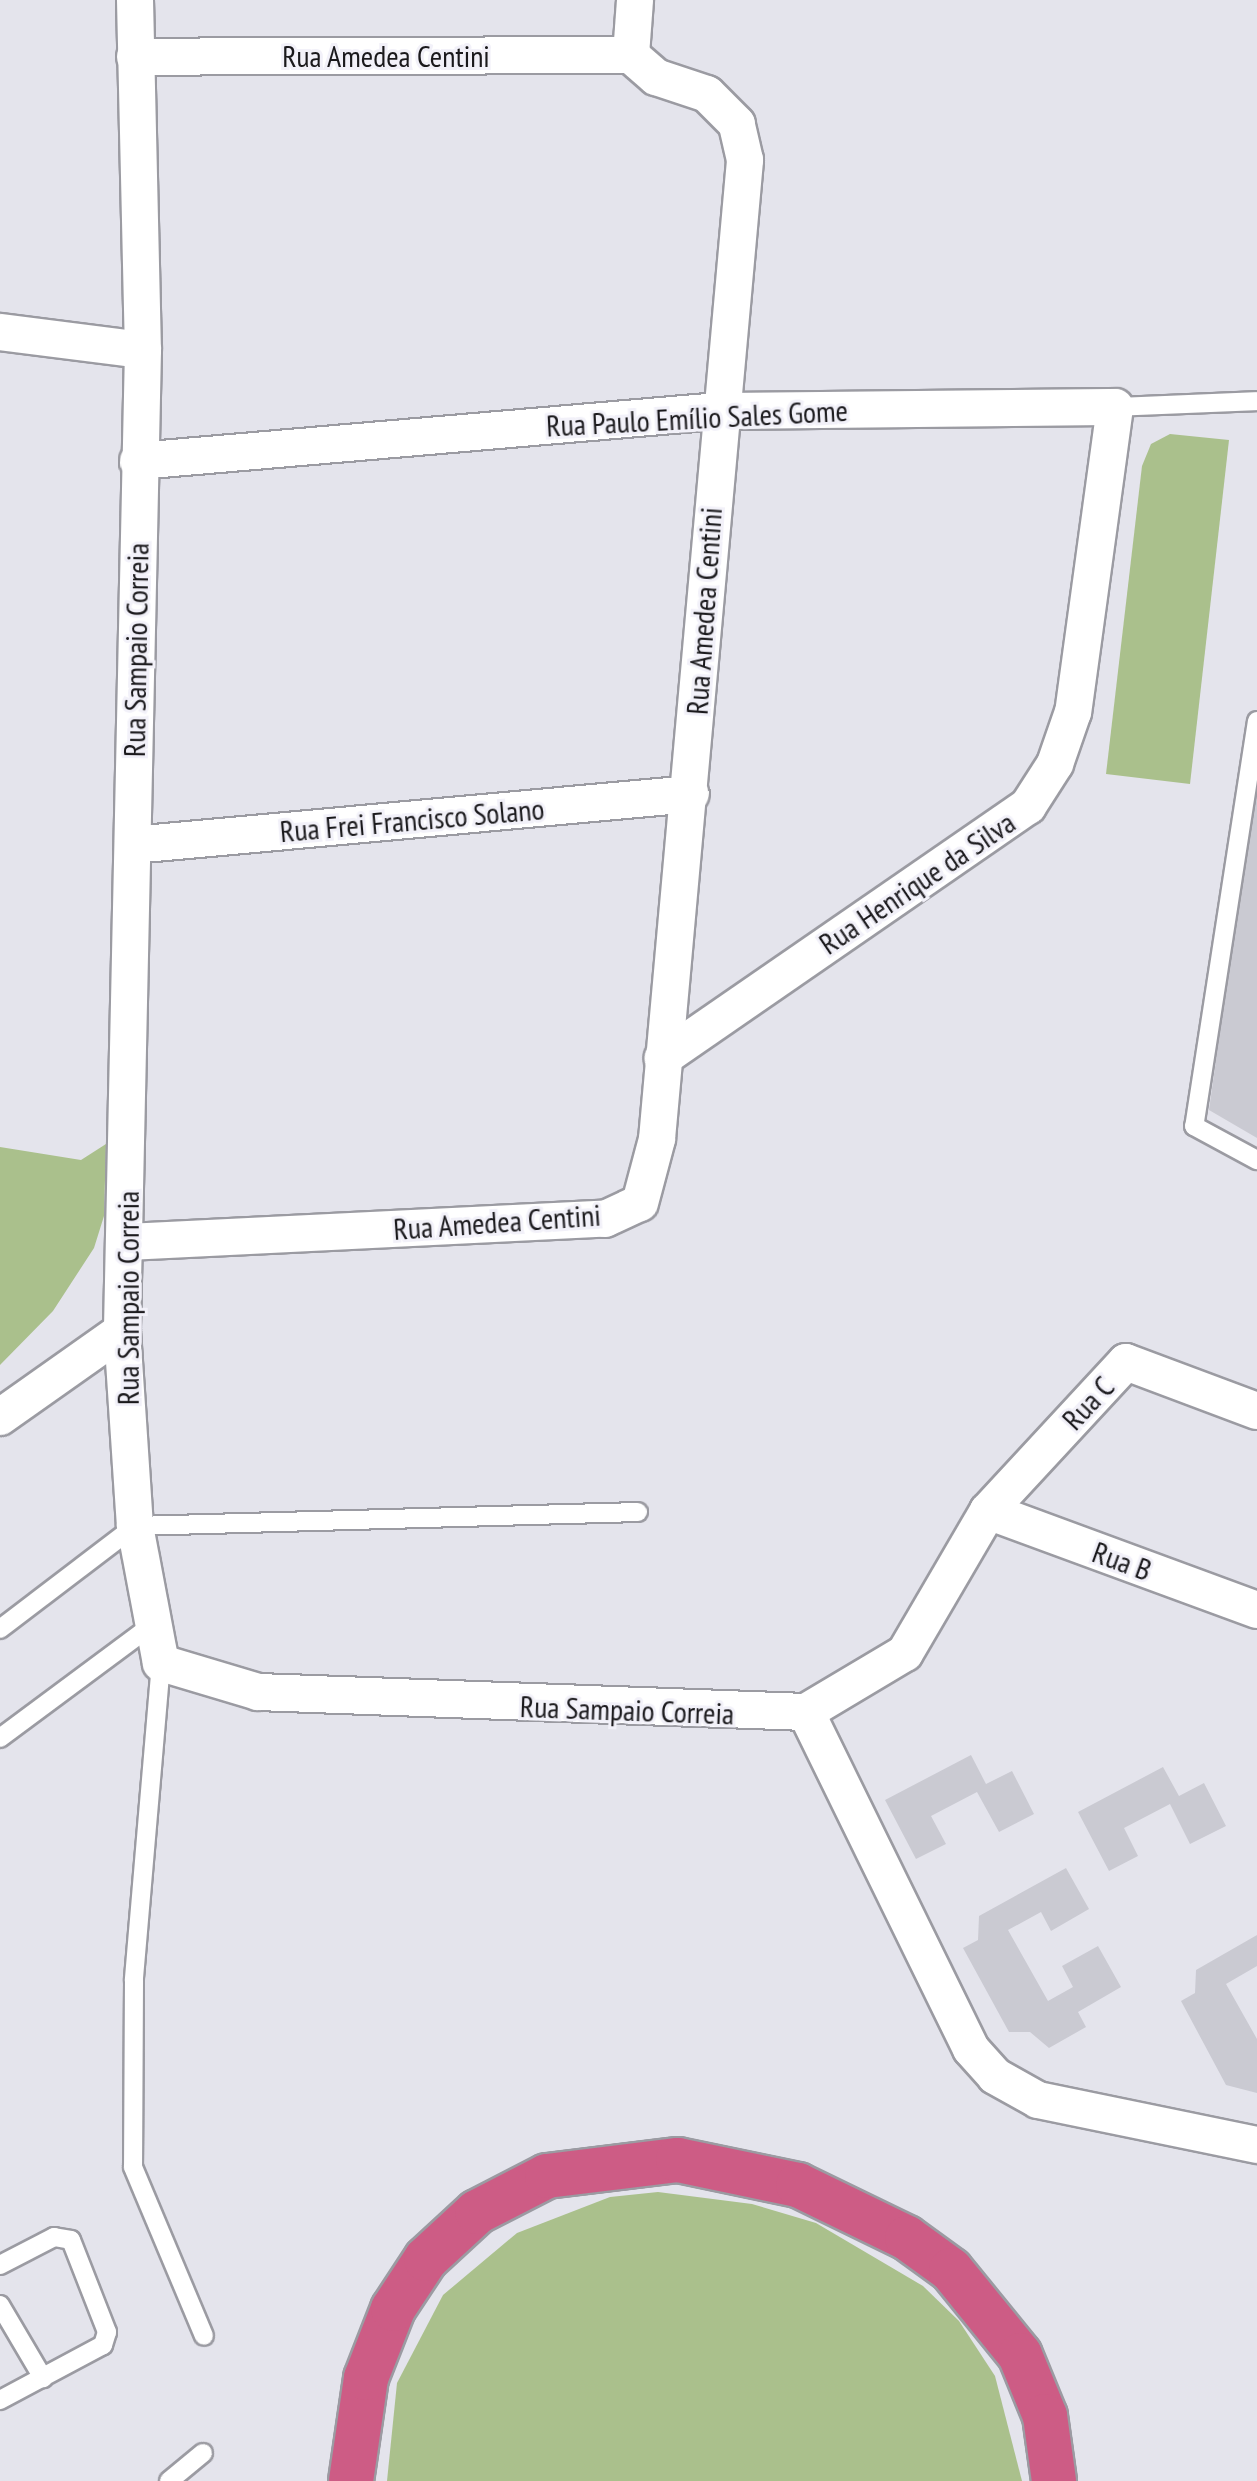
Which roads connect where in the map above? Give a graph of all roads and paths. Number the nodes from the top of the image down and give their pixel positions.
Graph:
1 (135, 0) edge
2 (635, 0) edge
3 (631, 55) junction
4 (135, 57) junction
5 (0, 332) edge
6 (143, 350) junction
7 (1257, 401) edge
8 (1115, 407) junction
9 (719, 411) junction
10 (138, 461) junction
11 (1257, 721) edge
12 (691, 794) junction
13 (133, 845) junction
14 (663, 1058) junction
15 (1257, 1160) edge
16 (127, 1242) junction
17 (122, 1331) junction
18 (1257, 1411) edge
19 (0, 1417) edge
20 (988, 1511) junction
21 (638, 1512) dead end
22 (135, 1526) junction
23 (1257, 1610) edge
24 (151, 1626) junction
25 (0, 1629) edge
26 (161, 1663) junction
27 (806, 1712) junction
28 (0, 1738) edge
29 (1257, 2145) edge
30 (0, 2265) edge
31 (0, 2305) edge
32 (204, 2336) dead end
33 (43, 2378) junction
34 (0, 2400) edge
35 (203, 2453) dead end
36 (169, 2481) edge
37 (351, 2481) edge
38 (1054, 2481) edge

1 - 4 street, Rua Sampaio Correia
2 - 3 street
3 - 4 street, Rua Amedea Centini
3 - 9 street, Rua Amedea Centini
4 - 6 street, Rua Sampaio Correia
5 - 6 street
6 - 10 street, Rua Sampaio Correia
7 - 8 lane, Rua Paulo Emílio Sales Gome
8 - 9 street, Rua Paulo Emílio Sales Gome
8 - 14 street, Rua Henrique da Silva
9 - 10 street, Rua Paulo Emílio Sales Gome
9 - 12 street, Rua Amedea Centini
10 - 13 street, Rua Sampaio Correia
11 - 15 lane
12 - 13 street, Rua Frei Francisco Solano
12 - 14 street, Rua Amedea Centini
13 - 16 street, Rua Sampaio Correia
14 - 16 street, Rua Amedea Centini
16 - 17 street, Rua Sampaio Correia
17 - 19 street
17 - 22 street, Rua Sampaio Correia
18 - 20 street, Rua C
20 - 23 street, Rua B
20 - 27 street
21 - 22 lane
22 - 24 street, Rua Sampaio Correia
22 - 25 lane
24 - 26 street, Rua Sampaio Correia
24 - 28 lane
26 - 27 street, Rua Sampaio Correia
26 - 32 lane
27 - 29 street
30 - 33 lane
31 - 33 lane
33 - 34 lane
35 - 36 lane
37 - 38 highway

